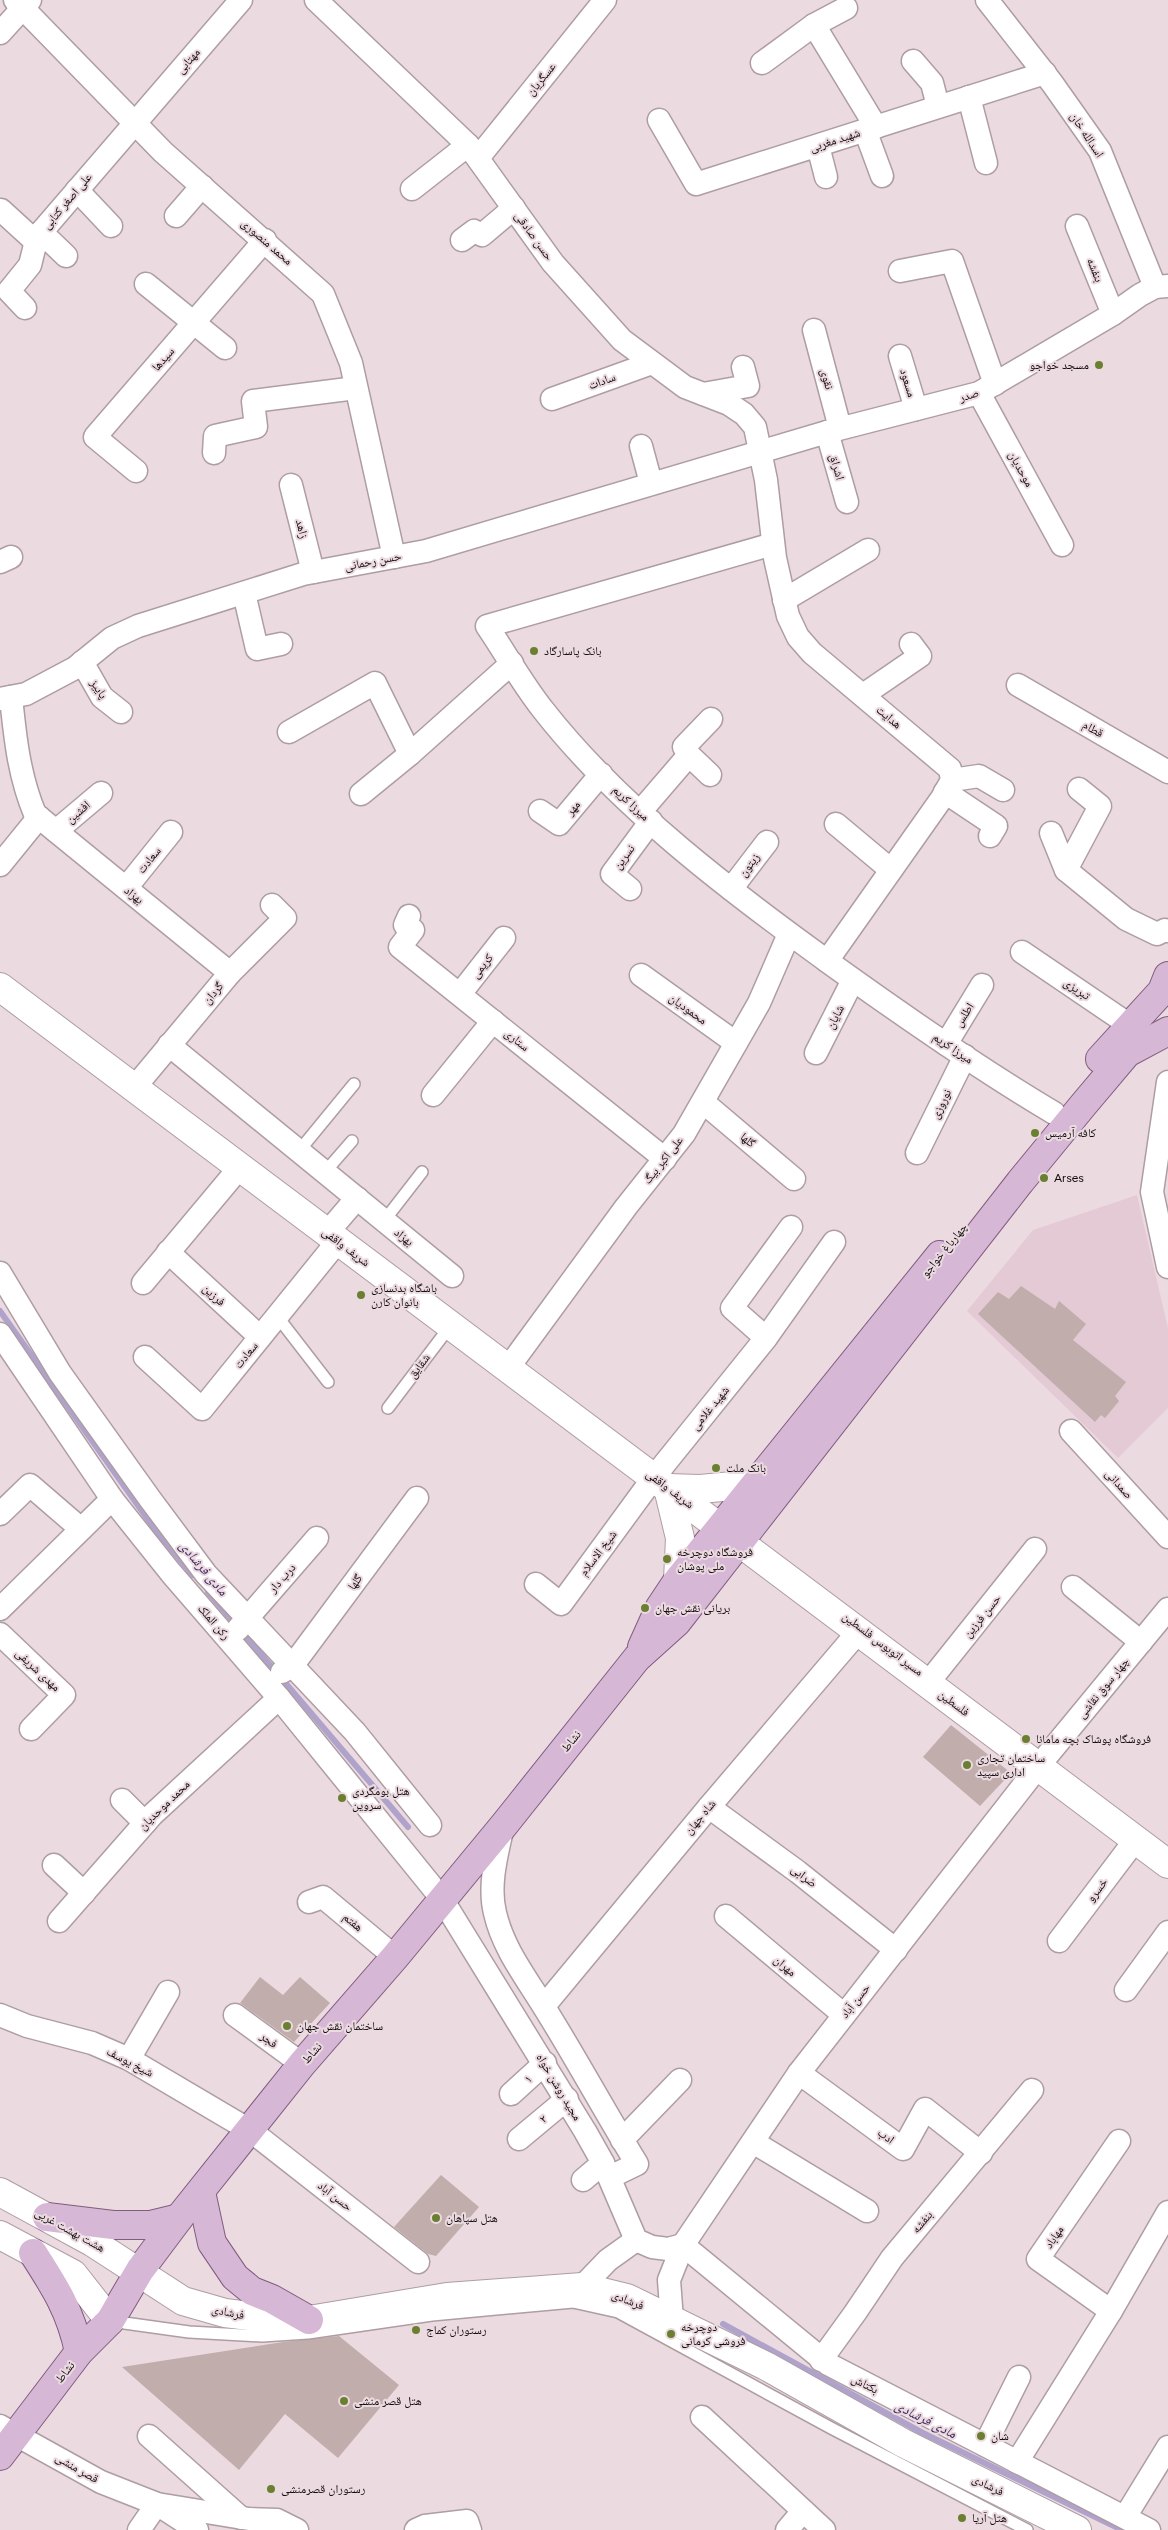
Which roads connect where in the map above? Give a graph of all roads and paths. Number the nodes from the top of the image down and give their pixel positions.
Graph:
1 (241, 0) edge
2 (316, 0) edge
3 (605, 0) edge
4 (987, 0) edge
5 (23, 2) edge
6 (839, 7) edge
7 (814, 25) junction
8 (0, 33) edge
9 (913, 61) dead end
10 (762, 63) dead end
11 (1044, 73) junction
12 (969, 97) junction
13 (938, 106) junction
14 (659, 120) dead end
15 (134, 122) junction
16 (871, 128) junction
17 (818, 146) junction
18 (473, 151) junction
19 (986, 163) dead end
20 (882, 176) dead end
21 (826, 177) dead end
22 (202, 186) junction
23 (412, 189) dead end
24 (77, 190) junction
25 (514, 208) junction
26 (1, 210) edge
27 (176, 216) dead end
28 (110, 226) dead end
29 (1077, 226) dead end
30 (38, 237) junction
31 (266, 240) junction
32 (462, 240) dead end
33 (66, 256) dead end
34 (900, 271) dead end
35 (146, 284) dead end
36 (1162, 286) edge
37 (25, 308) dead end
38 (1112, 314) junction
39 (193, 324) junction
40 (814, 330) dead end
41 (225, 348) dead end
42 (900, 356) dead end
43 (652, 363) junction
44 (743, 366) dead end
45 (356, 388) junction
46 (987, 388) junction
47 (702, 394) junction
48 (552, 399) dead end
49 (916, 409) junction
50 (834, 430) junction
51 (641, 446) dead end
52 (760, 451) junction
53 (214, 453) dead end
54 (136, 471) dead end
55 (651, 483) junction
56 (291, 485) dead end
57 (847, 502) dead end
58 (773, 544) junction
59 (1062, 545) dead end
60 (868, 550) dead end
61 (394, 557) junction
62 (313, 572) junction
63 (244, 593) junction
64 (784, 600) junction
65 (281, 644) dead end
66 (911, 644) dead end
67 (82, 662) junction
68 (512, 663) junction
69 (1018, 685) dead end
70 (850, 693) junction
71 (4, 696) edge
72 (121, 712) dead end
73 (711, 719) dead end
74 (289, 732) dead end
75 (410, 754) junction
76 (689, 755) junction
77 (1168, 772) edge
78 (601, 774) junction
79 (710, 775) dead end
80 (948, 786) junction
81 (1079, 789) dead end
82 (1003, 790) dead end
83 (101, 793) dead end
84 (361, 794) dead end
85 (540, 811) dead end
86 (646, 817) junction
87 (48, 824) junction
88 (836, 824) dead end
89 (171, 832) dead end
90 (1051, 832) dead end
91 (990, 836) dead end
92 (767, 842) dead end
93 (0, 864) edge
94 (891, 870) junction
95 (1066, 870) junction
96 (126, 888) junction
97 (630, 889) dead end
98 (731, 889) junction
99 (272, 905) dead end
100 (408, 916) dead end
101 (1168, 931) edge
102 (789, 934) junction
103 (504, 938) dead end
104 (1022, 952) dead end
105 (827, 961) junction
106 (230, 973) junction
107 (641, 974) dead end
108 (853, 980) junction
109 (982, 985) dead end
110 (0, 987) edge
111 (1166, 992) edge
112 (460, 994) junction
113 (493, 1021) junction
114 (1131, 1026) junction
115 (1168, 1031) edge
116 (736, 1044) junction
117 (169, 1045) junction
118 (956, 1050) junction
119 (816, 1053) dead end
120 (1168, 1082) edge
121 (354, 1084) dead end
122 (134, 1088) junction
123 (433, 1095) dead end
124 (702, 1102) junction
125 (1054, 1113) junction
126 (352, 1141) dead end
127 (299, 1151) junction
128 (918, 1152) dead end
129 (665, 1159) junction
130 (240, 1167) junction
131 (325, 1172) junction
132 (422, 1172) dead end
133 (794, 1178) dead end
134 (357, 1198) junction
135 (384, 1220) junction
136 (792, 1228) dead end
137 (332, 1237) junction
138 (834, 1242) dead end
139 (168, 1252) junction
140 (1168, 1267) edge
141 (0, 1272) edge
142 (452, 1276) dead end
143 (143, 1283) dead end
144 (277, 1316) junction
145 (450, 1325) junction
146 (0, 1334) edge
147 (260, 1338) junction
148 (766, 1338) junction
149 (145, 1357) dead end
150 (508, 1368) junction
151 (328, 1382) dead end
152 (388, 1408) dead end
153 (1071, 1431) dead end
154 (661, 1483) junction
155 (755, 1484) junction
156 (417, 1498) dead end
157 (112, 1499) junction
158 (0, 1514) edge
159 (81, 1529) junction
160 (730, 1534) junction
161 (1168, 1537) edge
162 (317, 1538) dead end
163 (186, 1547) junction
164 (1035, 1549) dead end
165 (162, 1562) junction
166 (678, 1580) junction
167 (536, 1584) dead end
168 (1073, 1586) dead end
169 (0, 1609) edge
170 (1168, 1609) edge
171 (248, 1618) junction
172 (859, 1631) junction
173 (0, 1634) edge
174 (228, 1639) junction
175 (1141, 1642) junction
176 (637, 1658) junction
177 (294, 1665) junction
178 (929, 1681) junction
179 (273, 1690) junction
180 (31, 1729) dead end
181 (1040, 1765) junction
182 (122, 1800) dead end
183 (709, 1807) junction
184 (145, 1822) junction
185 (430, 1825) dead end
186 (504, 1825) junction
187 (1136, 1839) junction
188 (1168, 1859) edge
189 (1168, 1864) edge
190 (54, 1865) dead end
191 (84, 1892) junction
192 (442, 1899) junction
193 (309, 1902) dead end
194 (726, 1916) dead end
195 (59, 1921) dead end
196 (1168, 1932) edge
197 (1059, 1941) dead end
198 (896, 1950) junction
199 (395, 1957) junction
200 (1126, 1990) dead end
201 (168, 1992) dead end
202 (544, 2006) junction
203 (0, 2015) edge
204 (235, 2015) dead end
205 (844, 2015) junction
206 (129, 2059) junction
207 (545, 2063) junction
208 (302, 2064) junction
209 (799, 2074) junction
210 (680, 2080) dead end
211 (1032, 2090) dead end
212 (511, 2094) dead end
213 (567, 2100) junction
214 (251, 2131) junction
215 (519, 2139) dead end
216 (622, 2140) junction
217 (1119, 2141) dead end
218 (753, 2142) junction
219 (981, 2153) junction
220 (606, 2170) junction
221 (583, 2180) dead end
222 (0, 2192) edge
223 (201, 2192) junction
224 (867, 2212) dead end
225 (1168, 2212) edge
226 (47, 2217) junction
227 (179, 2218) junction
228 (0, 2236) edge
229 (636, 2240) junction
230 (92, 2242) junction
231 (683, 2245) junction
232 (33, 2253) junction
233 (418, 2262) dead end
234 (140, 2270) junction
235 (72, 2274) junction
236 (582, 2287) junction
237 (1111, 2311) junction
238 (309, 2320) junction
239 (672, 2320) junction
240 (110, 2321) junction
241 (80, 2352) junction
242 (821, 2360) junction
243 (1019, 2377) dead end
244 (702, 2417) dead end
245 (9, 2430) edge
246 (149, 2436) dead end
247 (985, 2445) junction
248 (1168, 2447) edge
249 (0, 2456) edge
250 (1018, 2462) junction
251 (157, 2504) junction
252 (803, 2511) junction
253 (1125, 2517) junction
254 (242, 2518) junction
255 (469, 2525) edge
256 (139, 2530) edge
257 (196, 2530) edge
258 (297, 2530) edge
259 (416, 2530) edge
260 (787, 2530) edge
261 (824, 2530) edge
262 (1026, 2530) edge
263 (1077, 2530) edge
264 (1149, 2530) edge

1 - 15 street, مهتابی
2 - 18 street, حسن صادقی
3 - 18 street, عسگریان
4 - 11 street, اسدالله خان
5 - 8 street
5 - 15 street, محمد منصوری
6 - 7 street
7 - 10 street
7 - 16 street
9 - 13 street
11 - 12 street, شهید مغربی
11 - 36 street, اسدالله خان
12 - 13 street, شهید مغربی
12 - 19 street
13 - 16 street, شهید مغربی
14 - 17 street, شهید مغربی
15 - 22 street, محمد منصوری
15 - 24 street, علی اصغر کتابی
16 - 17 street, شهید مغربی
16 - 20 street
17 - 21 street
18 - 23 street, عسگریان
18 - 25 street, حسن صادقی
22 - 27 street
22 - 31 street, محمد منصوری
24 - 28 street
24 - 30 street, علی اصغر کتابی
25 - 32 street
25 - 43 street, حسن صادقی
26 - 30 street
29 - 38 street, بنفشه
30 - 33 street
30 - 37 street, علی اصغر کتابی
31 - 39 street, سیدها
31 - 45 street, محمد منصوری
34 - 46 street, موحدیان
35 - 39 street
36 - 38 street, صدر
38 - 46 street, صدر
39 - 41 street
39 - 54 street, سیدها
40 - 50 street, نقوی
42 - 49 street, مسعود
43 - 47 street, حسن صادقی
43 - 48 street, سادات
44 - 47 street
45 - 53 street
45 - 61 street, محمد منصوری
46 - 49 street, صدر
46 - 59 street, موحدیان
47 - 52 street, حسن صادقی
49 - 50 street, صدر
50 - 52 street, صدر
50 - 57 street, اشراق
51 - 55 street
52 - 55 street, حسن رحمانی
52 - 58 street, هدایت
55 - 61 street, حسن رحمانی
56 - 62 street, زاهد
58 - 64 street, هدایت
58 - 68 street, میرزا کریم
60 - 64 street
61 - 62 street, حسن رحمانی
62 - 63 street, حسن رحمانی
63 - 65 street
63 - 67 street, حسن رحمانی
64 - 70 street, هدایت
66 - 70 street
67 - 71 street, حسن رحمانی
67 - 72 street, پاییز
68 - 75 street
68 - 78 street, میرزا کریم
69 - 77 street, قطام
70 - 80 street, هدایت
71 - 87 street, بهزاد
73 - 76 street
74 - 75 street
75 - 84 street
76 - 79 street
76 - 86 street
78 - 85 street, مهر
78 - 86 street, میرزا کریم
80 - 82 street
80 - 91 street
80 - 94 street
81 - 95 street
83 - 87 street, افشین
86 - 97 street, نسرین
86 - 98 street, میرزا کریم
87 - 93 street
87 - 96 street, بهزاد
88 - 94 street
89 - 96 street, سعادت
90 - 95 street
92 - 98 street, زیتون
94 - 105 street
95 - 101 street
96 - 106 street, بهزاد
98 - 102 street, میرزا کریم
99 - 106 street, گردان
100 - 112 street, ستاری
102 - 105 street, میرزا کریم
102 - 116 street, علی اکبر بیگ
103 - 112 street, کریمی
104 - 114 street, تبریزی
105 - 108 street, میرزا کریم
106 - 117 street, گردان
107 - 116 street, محمودیان
108 - 118 street, میرزا کریم
108 - 119 street, شایان
109 - 118 street, اطلس
110 - 122 main road, شریف واقفی
111 - 114 main road, چهارباغ خواجو
112 - 113 street, ستاری
113 - 123 street
113 - 129 street, ستاری
114 - 125 main road, چهارباغ خواجو
115 - 160 main road, چهارباغ خواجو
116 - 124 street, علی اکبر بیگ
117 - 122 street, گردان
117 - 127 street, بهزاد
118 - 125 street, میرزا کریم
118 - 128 street, نوروزی
120 - 140 street
121 - 127 lane
122 - 130 main road, شریف واقفی
124 - 129 street, علی اکبر بیگ
124 - 133 street, گلها
125 - 155 main road, چهارباغ خواجو
126 - 131 lane
127 - 131 street, بهزاد
129 - 150 street, علی اکبر بیگ
130 - 137 main road, شریف واقفی
130 - 139 street
131 - 134 street, بهزاد
132 - 135 lane
134 - 135 street, بهزاد
134 - 137 street
135 - 142 street, بهزاد
136 - 148 street
137 - 144 street, سعادت
137 - 145 main road, شریف واقفی
138 - 148 street, شهید غلامی
139 - 143 street
139 - 147 street, فرزین
141 - 163 street
144 - 147 street, سعادت
144 - 151 lane
145 - 150 main road, شریف واقفی
145 - 152 lane, شقایق
146 - 157 street, رکن الملک
147 - 149 street, سعادت
148 - 154 street, شهید غلامی
150 - 154 main road, شریف واقفی
153 - 161 street, صمدانی
154 - 155 main road
154 - 160 main road, شریف واقفی
154 - 166 main road
154 - 167 street, شیخ الاسلام
155 - 160 main road, چهارباغ خواجو
156 - 177 street, گلها
157 - 159 street
157 - 165 street, رکن الملک
158 - 159 street
159 - 169 street
160 - 166 main road, نشاط
160 - 172 main road, فلسطین
160 - 176 main road, نشاط
160 - 178 lane, مسیر اتوبوس فلسطین
162 - 171 street, درب دار
163 - 165 street
163 - 171 street
164 - 178 street, حسن فرزین
165 - 174 street, رکن الملک
166 - 176 main road, نشاط
168 - 175 street
170 - 175 street, چهار سوق نقاشی
171 - 174 street, درب دار
171 - 177 street
172 - 178 main road, فلسطین
172 - 183 street, شاه جهان
173 - 180 street, مهدی شریفی
174 - 179 street, رکن الملک
175 - 181 street, چهار سوق نقاشی
176 - 186 main road, نشاط
177 - 179 street, محمد موحدیان
177 - 185 street
178 - 181 main road, فلسطین
179 - 184 street, محمد موحدیان
179 - 192 street, رکن الملک
181 - 187 main road, فلسطین
181 - 188 lane
181 - 198 street, حسن آباد
182 - 184 street
183 - 198 street, ضرابی
183 - 202 street, شاه جهان
184 - 191 street, محمد موحدیان
186 - 192 main road, نشاط
186 - 202 street
187 - 189 main road, فلسطین
187 - 197 street, خسرو
190 - 191 street
191 - 195 street, محمد موحدیان
192 - 199 main road, نشاط
192 - 207 street, مجید روشن خواه
193 - 199 street, هفتم
194 - 205 street, مهران
196 - 200 street
198 - 205 street, حسن آباد
199 - 208 main road, نشاط
201 - 206 street
202 - 216 street
203 - 206 street, شیخ یوسف
204 - 208 street, فجر
205 - 209 street, حسن آباد
206 - 214 street, شیخ یوسف
207 - 212 street, ۱
207 - 213 street, مجید روشن خواه
208 - 214 main road, نشاط
209 - 218 street, حسن آباد
209 - 219 street, ادب
210 - 216 street
211 - 219 street, بنفشه
213 - 215 street, ۲
213 - 220 street, مجید روشن خواه
214 - 223 main road, نشاط
214 - 233 street, حسن آباد
216 - 220 street
217 - 237 street, مهاباد
218 - 224 street
218 - 231 street, حسن آباد
219 - 242 street, بنفشه
220 - 221 street
220 - 229 street, مجید روشن خواه
222 - 226 main road, هشت بهشت غربی
223 - 227 main road, نشاط
223 - 238 main road
225 - 237 street
226 - 227 main road
226 - 230 main road, هشت بهشت غربی
227 - 234 main road, نشاط
228 - 232 main road
229 - 231 street
229 - 236 street
230 - 234 main road, هشت بهشت غربی
230 - 235 main road
231 - 239 street, حسن آباد
231 - 242 street, بکتاش
232 - 235 main road
232 - 241 main road
234 - 238 main road, فرشادی
234 - 240 main road, نشاط
235 - 240 main road
236 - 238 main road, فرشادی
236 - 239 main road, فرشادی
237 - 250 street
239 - 263 main road, فرشادی
240 - 241 main road, نشاط
240 - 262 lane, فرشادی
241 - 245 main road, نشاط
242 - 247 street, بکتاش
243 - 247 street
244 - 252 street
245 - 249 main road, نشاط
245 - 251 street, قصر منشی
246 - 254 street
247 - 250 street, بکتاش
248 - 253 street
250 - 253 street, بکتاش
251 - 254 street, قصر منشی
251 - 256 street
251 - 257 street, قصر منشی
252 - 260 street
252 - 261 street
253 - 264 street, بکتاش
254 - 258 street, قصر منشی
255 - 259 street

